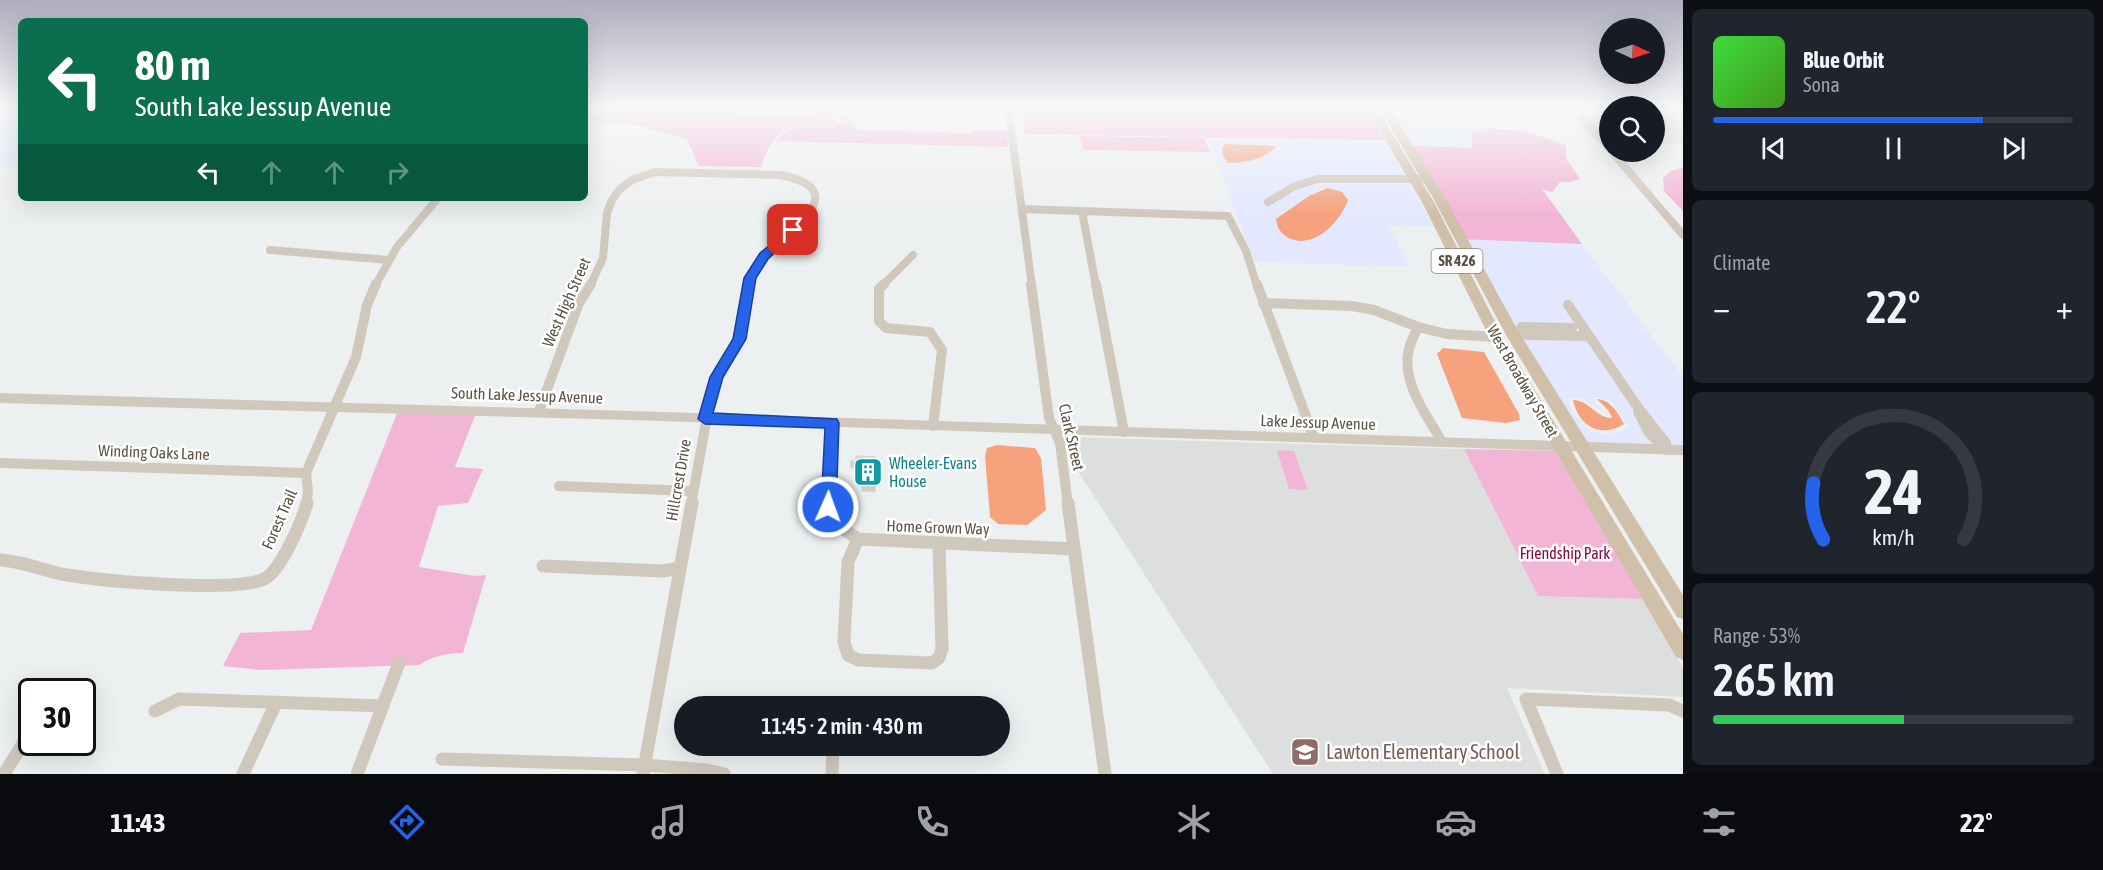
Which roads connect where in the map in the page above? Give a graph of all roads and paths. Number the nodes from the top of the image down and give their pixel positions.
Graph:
1 (1013, 143) edge
2 (1396, 143) edge
3 (1403, 143) edge
4 (1621, 162) edge
5 (706, 172) joint
6 (1421, 179) junction
7 (436, 201) edge
8 (1268, 202) dead end
9 (1022, 209) junction
10 (1082, 211) junction
11 (1683, 235) edge
12 (270, 250) dead end
13 (913, 255) dead end
14 (389, 260) junction
15 (1263, 303) junction
16 (1568, 305) dead end
17 (1418, 327) junction
18 (1515, 331) junction
19 (1586, 332) junction
20 (1496, 337) junction
21 (0, 398) edge
22 (336, 405) junction
23 (539, 411) junction
24 (705, 419) junction
25 (832, 423) junction
26 (933, 426) junction
27 (1054, 430) junction
28 (1124, 432) junction
29 (1314, 438) junction
30 (1442, 442) junction
31 (1560, 446) junction
32 (1582, 447) junction
33 (1666, 450) junction
34 (1683, 450) edge
35 (0, 463) edge
36 (306, 473) junction
37 (559, 486) dead end
38 (693, 491) junction
39 (858, 539) junction
40 (939, 544) junction
41 (1074, 549) junction
42 (0, 560) edge
43 (543, 566) dead end
44 (680, 568) junction
45 (1683, 610) edge
46 (1683, 651) edge
47 (399, 663) dead end
48 (276, 703) junction
49 (383, 706) junction
50 (155, 711) dead end
51 (1683, 711) edge
52 (18, 752) edge
53 (833, 756) edge
54 (442, 759) dead end
55 (644, 770) edge
56 (4, 774) edge
57 (243, 774) edge
58 (357, 774) edge
59 (724, 774) edge
60 (832, 774) edge
61 (1106, 774) edge
62 (1557, 774) edge

1 - 9 street, Clark Street
2 - 6 main road, West Broadway Street / SR 426
3 - 6 main road, West Broadway Street / SR 426
4 - 11 street
5 - 23 street, West High Street
5 - 24 street, Hillcrest Drive
6 - 8 street
6 - 18 main road, West Broadway Street / SR 426
6 - 20 main road, West Broadway Street / SR 426
7 - 14 street, Forest Trail
9 - 10 street
9 - 27 street, Clark Street
10 - 15 street
10 - 28 street
12 - 14 street
13 - 26 street
14 - 22 street, Forest Trail
15 - 17 street
15 - 29 street
16 - 19 street
17 - 20 street
17 - 30 street
18 - 19 street
18 - 32 main road, West Broadway Street / SR 426
19 - 33 street
20 - 31 main road, West Broadway Street / SR 426
21 - 22 street, South Lake Jessup Avenue
22 - 23 street, South Lake Jessup Avenue
22 - 36 street, Forest Trail
23 - 24 street, South Lake Jessup Avenue
24 - 25 street, South Lake Jessup Avenue
24 - 38 street, Hillcrest Drive
25 - 26 street, South Lake Jessup Avenue
25 - 39 street
26 - 27 street, South Lake Jessup Avenue
27 - 28 street, Lake Jessup Avenue
27 - 41 street, Clark Street
28 - 29 street, Lake Jessup Avenue
29 - 30 street, Lake Jessup Avenue
30 - 31 street, Lake Jessup Avenue
31 - 32 street, Lake Jessup Avenue
31 - 46 main road, West Broadway Street / SR 426
32 - 33 street, Lake Jessup Avenue
32 - 45 main road, West Broadway Street / SR 426
33 - 34 street, Lake Jessup Avenue
35 - 36 street, Winding Oaks Lane
36 - 42 street, Forest Trail
37 - 38 street
38 - 44 street, Hillcrest Drive
39 - 40 street, Home Grown Way
39 - 40 street
40 - 41 street, Home Grown Way
41 - 61 street, Clark Street
43 - 44 street
44 - 55 street, Hillcrest Drive
47 - 49 street
48 - 49 street
48 - 50 street
48 - 57 street
49 - 58 street
51 - 62 street
52 - 56 street
53 - 60 street
54 - 55 street
55 - 59 street

